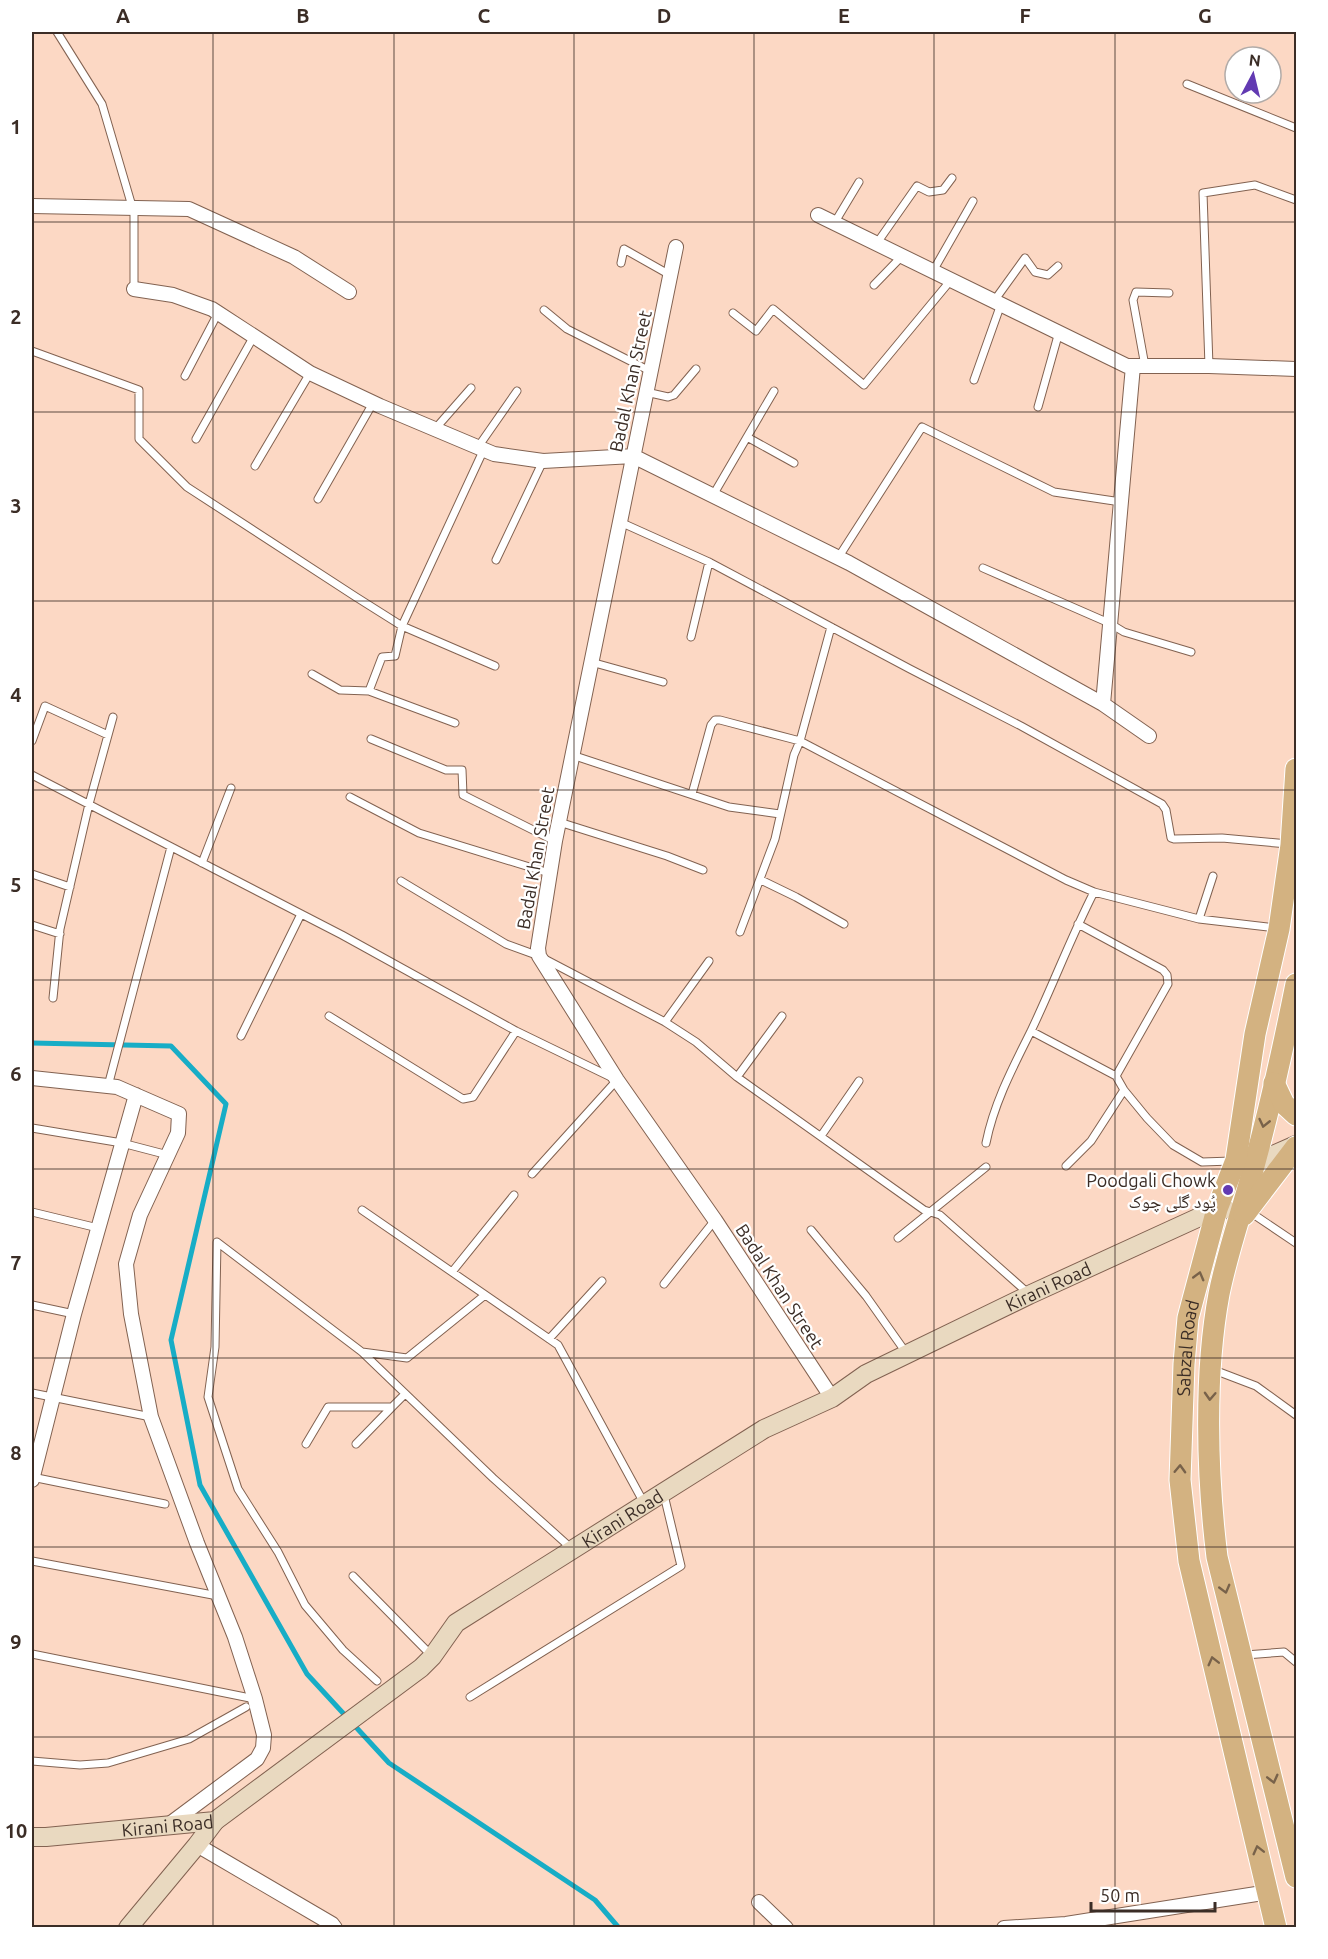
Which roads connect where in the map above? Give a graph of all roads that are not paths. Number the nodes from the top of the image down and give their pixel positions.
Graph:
1 (57, 32) edge
2 (1187, 84) dead end
3 (1296, 128) edge
4 (952, 178) dead end
5 (859, 182) dead end
6 (1296, 200) edge
7 (973, 201) dead end
8 (32, 206) edge
9 (132, 208) junction
10 (818, 214) dead end
11 (835, 222) junction
12 (877, 243) junction
13 (676, 247) dead end
14 (902, 256) junction
15 (621, 263) dead end
16 (1058, 266) dead end
17 (933, 271) junction
18 (670, 275) junction
19 (951, 280) junction
20 (874, 285) dead end
21 (134, 289) joint
22 (349, 292) dead end
23 (1169, 293) dead end
24 (997, 302) junction
25 (544, 310) dead end
26 (218, 313) junction
27 (733, 313) dead end
28 (1059, 332) junction
29 (254, 336) junction
30 (32, 351) edge
31 (1139, 366) junction
32 (1209, 366) junction
33 (696, 369) dead end
34 (1296, 369) edge
35 (650, 371) junction
36 (310, 373) junction
37 (185, 376) dead end
38 (974, 380) dead end
39 (471, 388) dead end
40 (517, 391) dead end
41 (774, 391) dead end
42 (646, 392) junction
43 (373, 403) junction
44 (1038, 407) dead end
45 (435, 429) junction
46 (747, 437) junction
47 (196, 439) dead end
48 (481, 448) junction
49 (633, 456) junction
50 (543, 461) junction
51 (794, 463) dead end
52 (255, 466) dead end
53 (712, 497) junction
54 (318, 499) dead end
55 (1121, 501) junction
56 (620, 522) junction
57 (838, 558) junction
58 (496, 560) dead end
59 (709, 562) junction
60 (983, 568) dead end
61 (1110, 623) junction
62 (402, 626) junction
63 (831, 627) junction
64 (692, 637) dead end
65 (1191, 652) dead end
66 (591, 662) junction
67 (495, 666) dead end
68 (312, 674) dead end
69 (663, 682) dead end
70 (369, 692) junction
71 (1102, 704) junction
72 (113, 717) dead end
73 (455, 723) dead end
74 (108, 735) junction
75 (1149, 736) dead end
76 (371, 739) dead end
77 (32, 741) edge
78 (800, 741) junction
79 (572, 755) junction
80 (1296, 770) edge
81 (32, 775) edge
82 (231, 788) dead end
83 (692, 794) junction
84 (350, 797) dead end
85 (89, 804) junction
86 (780, 814) junction
87 (559, 822) junction
88 (555, 842) junction
89 (1291, 844) junction
90 (171, 847) junction
91 (202, 863) junction
92 (703, 870) dead end
93 (549, 873) junction
94 (32, 874) edge
95 (1213, 876) dead end
96 (761, 880) junction
97 (401, 881) dead end
98 (70, 887) junction
99 (1094, 892) junction
100 (301, 914) junction
101 (1199, 919) junction
102 (844, 924) dead end
103 (1078, 924) junction
104 (32, 925) edge
105 (1280, 929) junction
106 (740, 932) dead end
107 (60, 934) junction
108 (539, 956) junction
109 (709, 961) dead end
110 (1296, 984) edge
111 (53, 998) dead end
112 (329, 1016) dead end
113 (782, 1016) dead end
114 (665, 1022) junction
115 (516, 1030) junction
116 (1031, 1031) junction
117 (241, 1036) dead end
118 (1116, 1076) junction
119 (737, 1077) junction
120 (32, 1078) edge
121 (110, 1079) junction
122 (617, 1080) junction
123 (859, 1081) dead end
124 (1274, 1083) junction
125 (1124, 1090) junction
126 (136, 1095) junction
127 (1296, 1115) edge
128 (32, 1128) edge
129 (820, 1136) junction
130 (122, 1143) junction
131 (986, 1143) dead end
132 (1296, 1146) edge
133 (168, 1155) junction
134 (1245, 1162) junction
135 (986, 1167) dead end
136 (1066, 1167) dead end
137 (532, 1174) dead end
138 (514, 1195) dead end
139 (1217, 1209) junction
140 (362, 1210) dead end
141 (32, 1212) edge
142 (930, 1212) junction
143 (1242, 1215) junction
144 (715, 1220) junction
145 (98, 1227) junction
146 (811, 1230) dead end
147 (898, 1238) dead end
148 (1296, 1243) edge
149 (452, 1272) junction
150 (602, 1281) dead end
151 (664, 1284) dead end
152 (485, 1295) junction
153 (1029, 1295) junction
154 (32, 1305) edge
155 (74, 1314) junction
156 (549, 1339) junction
157 (362, 1352) junction
158 (908, 1354) junction
159 (1212, 1369) junction
160 (32, 1393) edge
161 (405, 1394) junction
162 (52, 1397) junction
163 (832, 1398) junction
164 (392, 1407) junction
165 (1296, 1414) edge
166 (151, 1417) junction
167 (306, 1444) dead end
168 (356, 1444) dead end
169 (32, 1478) edge
170 (663, 1493) junction
171 (165, 1504) dead end
172 (645, 1504) junction
173 (573, 1549) junction
174 (32, 1561) edge
175 (353, 1576) dead end
176 (219, 1596) junction
177 (32, 1654) edge
178 (1243, 1656) junction
179 (426, 1662) junction
180 (1296, 1662) edge
181 (377, 1682) dead end
182 (470, 1697) dead end
183 (251, 1703) junction
184 (32, 1761) edge
185 (215, 1821) junction
186 (165, 1827) junction
187 (32, 1837) edge
188 (197, 1845) junction
189 (1296, 1877) edge
190 (1269, 1892) junction
191 (759, 1902) dead end
192 (128, 1928) edge
193 (335, 1928) edge
194 (786, 1928) edge
195 (1004, 1928) edge
196 (1276, 1928) edge

1 - 9 lane
2 - 3 lane
4 - 12 lane
5 - 11 lane
6 - 32 lane
7 - 17 lane
8 - 9 street
9 - 21 lane
9 - 22 street
10 - 11 street
11 - 12 street
12 - 14 street
13 - 18 street, Badal Khan Street
14 - 17 street
14 - 20 lane
15 - 18 lane
16 - 24 lane
17 - 19 street
18 - 35 street, Badal Khan Street
19 - 24 street
19 - 27 lane
21 - 26 street
23 - 31 lane
24 - 28 street
24 - 38 lane
25 - 35 lane
26 - 29 street
26 - 37 lane
28 - 31 street
28 - 44 lane
29 - 36 street
29 - 47 lane
30 - 62 lane
31 - 32 street
31 - 55 street
32 - 34 street
33 - 42 lane
35 - 42 street, Badal Khan Street
36 - 43 street
36 - 52 lane
39 - 45 lane
40 - 48 lane
41 - 46 lane
42 - 49 street, Badal Khan Street
43 - 45 street
43 - 54 lane
45 - 48 street
46 - 51 lane
46 - 53 lane
48 - 50 street
48 - 62 lane
49 - 50 street
49 - 53 street
49 - 56 street, Badal Khan Street
50 - 58 lane
53 - 57 street
55 - 57 lane
55 - 61 street
56 - 59 lane
56 - 66 street, Badal Khan Street
57 - 71 street
59 - 63 lane
59 - 64 lane
60 - 61 lane
61 - 65 lane
61 - 71 street
62 - 67 lane
62 - 70 lane
63 - 78 lane
63 - 89 lane
66 - 69 lane
66 - 79 street, Badal Khan Street
68 - 70 lane
70 - 73 lane
71 - 75 street
72 - 74 lane
74 - 77 lane
74 - 85 lane
76 - 88 lane
78 - 83 lane
78 - 86 lane
78 - 99 lane
79 - 83 lane
79 - 87 street, Badal Khan Street
80 - 89 main road, Sabzal Road
81 - 85 lane
82 - 91 lane
83 - 86 lane
84 - 93 lane
85 - 90 lane
85 - 98 lane
86 - 96 lane
87 - 88 street, Badal Khan Street
87 - 92 lane
88 - 93 street, Badal Khan Street
89 - 105 main road, Sabzal Road
90 - 91 lane
90 - 121 lane
91 - 100 lane
93 - 108 street, Badal Khan Street
94 - 98 lane
95 - 101 lane
96 - 102 lane
96 - 106 lane
97 - 108 lane
98 - 107 lane
99 - 101 lane
99 - 103 lane
100 - 115 lane
100 - 117 lane
101 - 105 lane
103 - 116 lane
103 - 118 lane
104 - 107 lane
105 - 134 main road, Sabzal Road
107 - 111 lane
108 - 114 lane
108 - 122 street, Badal Khan Street
109 - 114 lane
110 - 124 main road, Sabzal Road
112 - 115 lane
113 - 119 lane
114 - 119 lane
115 - 122 lane
116 - 118 lane
116 - 131 lane
118 - 125 lane
119 - 129 lane
120 - 121 street
121 - 126 street
122 - 137 lane
122 - 144 street, Badal Khan Street
123 - 129 lane
124 - 127 main road
124 -> 134 main road, Sabzal Road
125 - 134 lane
125 - 136 lane
126 - 130 street
126 - 133 street
128 - 130 lane
129 - 142 lane
130 - 133 lane
130 - 145 street
132 - 134 main road
132 - 143 main road
133 - 166 street
134 - 139 main road, Sabzal Road
134 - 143 main road, Sabzal Road
135 - 142 lane
138 - 149 lane
139 - 143 main road, Kirani Road
139 - 153 main road, Kirani Road
190 -> 139 main road, Sabzal Road
140 - 149 lane
141 - 145 lane
142 - 147 lane
142 - 153 lane
143 - 148 lane
143 - 159 main road, Sabzal Road
144 - 151 lane
144 - 163 street, Badal Khan Street
145 - 155 street
146 - 158 lane
149 - 152 lane
150 - 156 lane
152 - 156 lane
152 - 157 lane
153 - 158 main road, Kirani Road
154 - 155 lane
155 - 162 street
156 - 172 lane
157 - 161 lane
157 - 181 lane
158 - 163 main road, Kirani Road
159 - 165 lane
159 -> 178 main road, Sabzal Road
160 - 162 lane
161 - 164 lane
161 - 173 lane
162 - 166 lane
162 - 169 street
163 - 170 main road, Kirani Road
164 - 167 lane
164 - 168 lane
166 - 176 street
169 - 171 lane
170 - 172 main road, Kirani Road
170 - 182 lane
172 - 173 main road, Kirani Road
173 - 179 main road, Kirani Road
174 - 176 lane
175 - 179 lane
176 - 183 street
177 - 183 lane
178 - 180 lane
178 -> 189 main road, Sabzal Road
179 - 185 main road, Kirani Road
183 - 184 lane
183 - 186 street
185 - 186 main road, Kirani Road
185 - 188 main road
186 - 187 main road, Kirani Road
188 - 192 main road
188 - 193 street
190 - 195 street
190 - 196 main road, Sabzal Road
191 - 194 street

